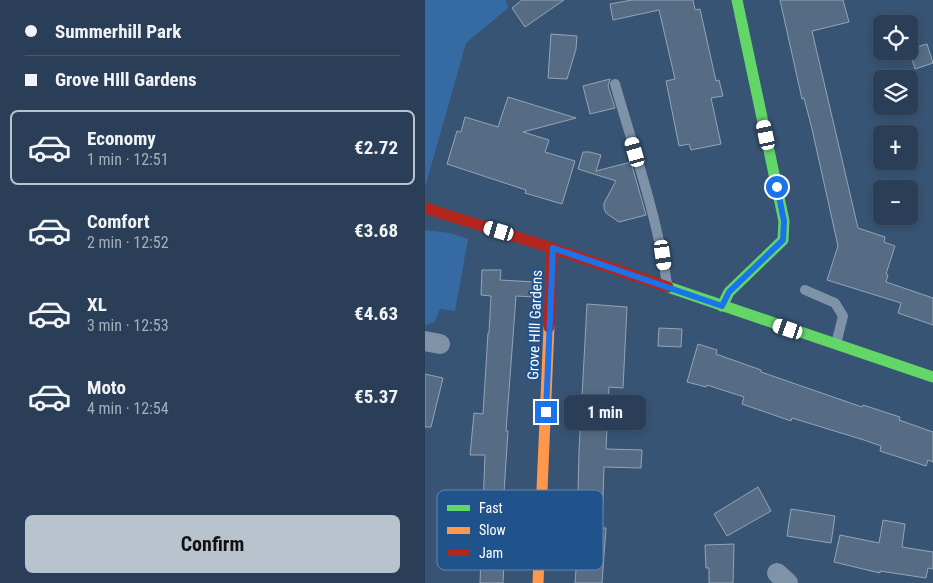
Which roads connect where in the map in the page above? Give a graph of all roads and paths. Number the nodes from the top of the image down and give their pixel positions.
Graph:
1 (737, 0) edge
2 (615, 84) dead end
3 (425, 208) edge
4 (553, 248) junction
5 (667, 288) junction
6 (805, 290) dead end
7 (722, 306) junction
8 (836, 345) junction
9 (933, 377) edge
10 (542, 490) edge
11 (539, 570) edge
12 (538, 583) edge

1 - 7 street
2 - 5 lane
3 - 4 street
4 - 5 street
4 - 10 street, Grove HIll Gardens
5 - 7 street
6 - 8 lane
7 - 8 street
8 - 9 street
11 - 12 street, Grove HIll Gardens

